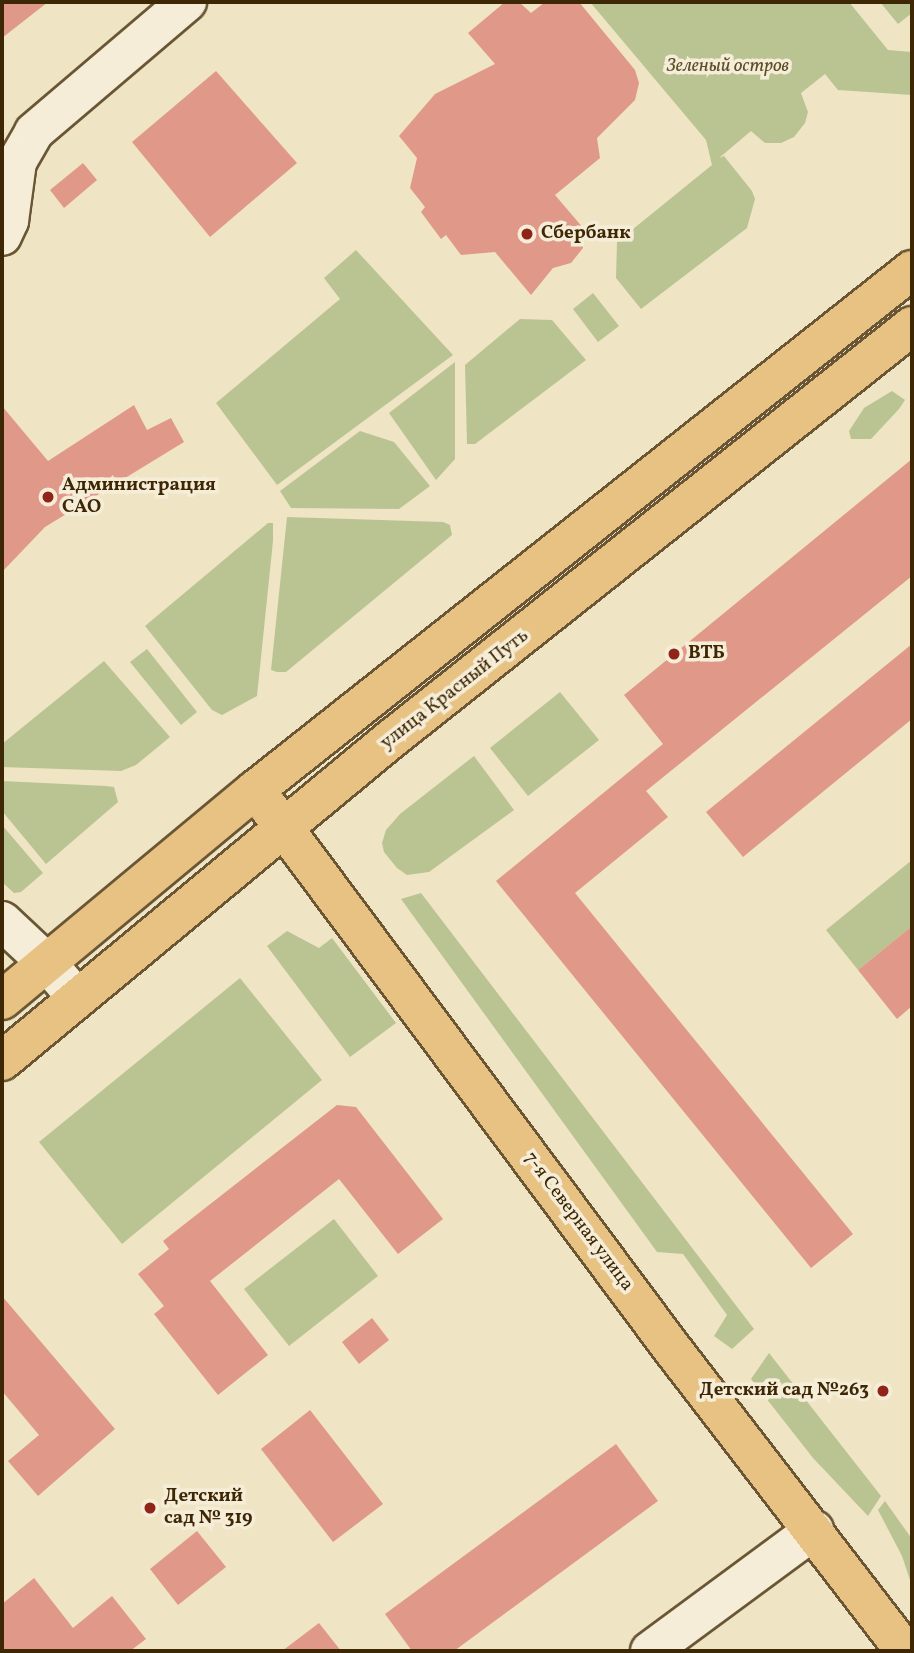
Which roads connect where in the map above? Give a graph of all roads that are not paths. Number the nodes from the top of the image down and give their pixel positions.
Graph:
1 (187, 2) edge
2 (2, 236) edge
3 (912, 270) edge
4 (912, 326) edge
5 (255, 790) junction
6 (284, 828) junction
7 (2, 921) edge
8 (47, 963) junction
9 (77, 998) junction
10 (2, 1000) edge
11 (2, 1061) edge
12 (814, 1530) junction
13 (649, 1651) edge
14 (905, 1651) edge

1 - 2 street
3 - 5 main road
4 - 6 main road, улица Красный Путь
5 - 6 main road, 7-я Северная улица
5 - 8 main road
6 - 9 main road, улица Красный Путь
6 - 12 main road, 7-я Северная улица
7 - 8 street
8 - 9 street
8 - 10 main road
9 - 11 main road, улица Красный Путь
12 - 13 street
12 - 14 main road, 7-я Северная улица

